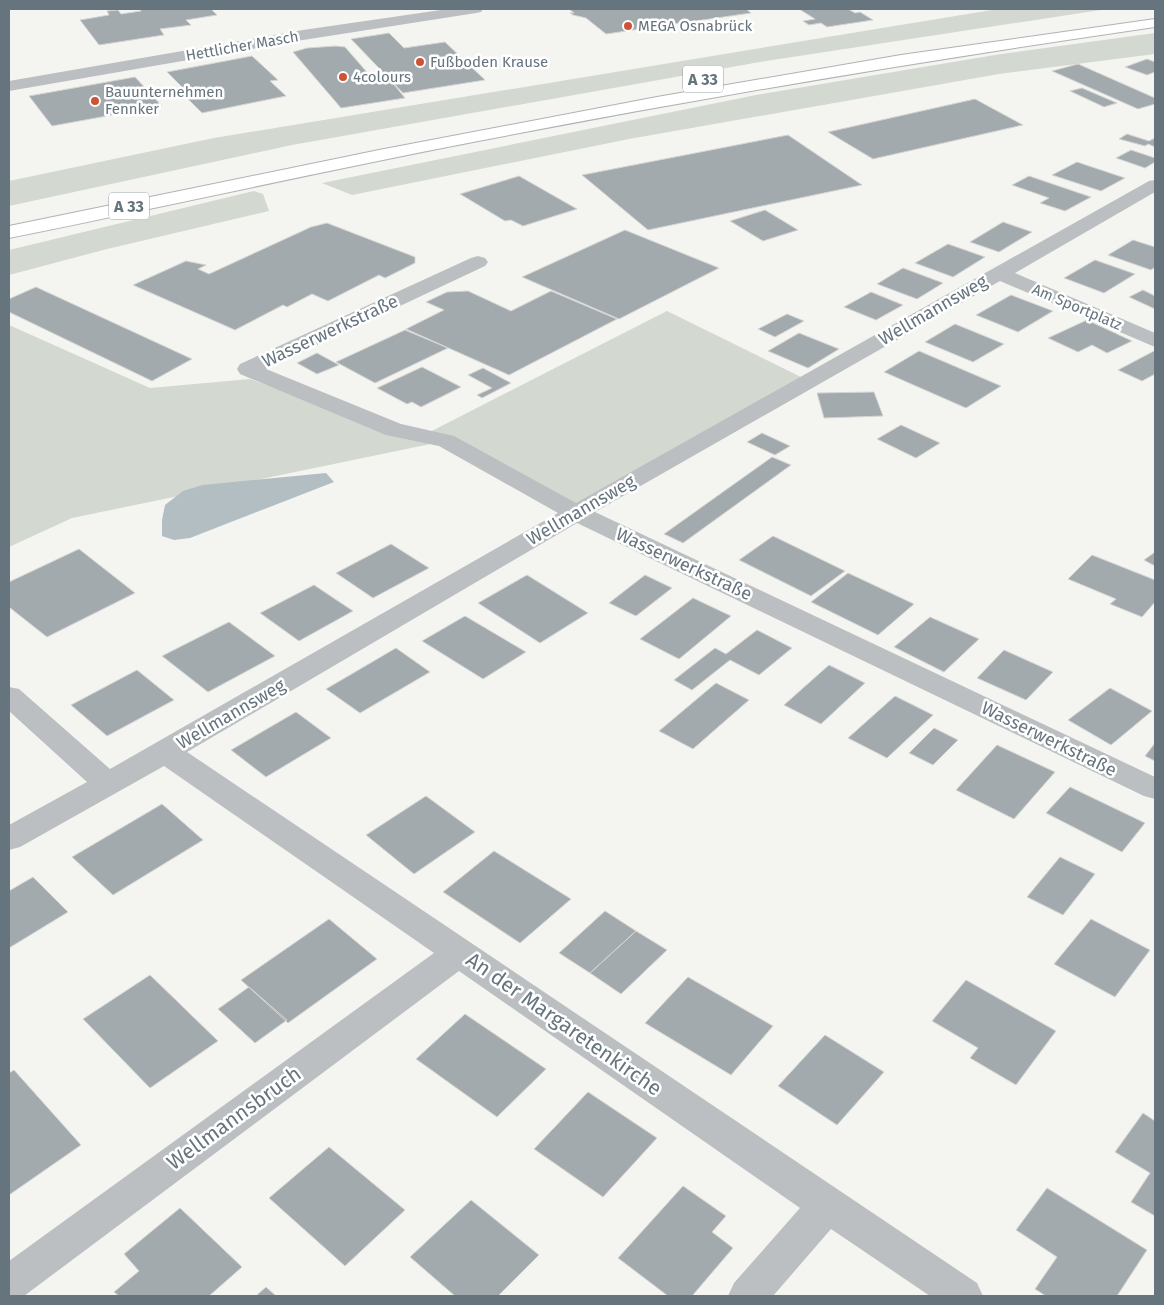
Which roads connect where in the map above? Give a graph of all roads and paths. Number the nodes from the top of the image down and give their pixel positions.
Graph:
1 (476, 9) edge
2 (1155, 10) edge
3 (1155, 23) edge
4 (9, 86) edge
5 (544, 107) dead end
6 (237, 166) dead end
7 (1155, 184) edge
8 (9, 215) edge
9 (9, 232) edge
10 (478, 262) dead end
11 (999, 273) junction
12 (1155, 341) edge
13 (576, 513) junction
14 (9, 696) edge
15 (165, 752) junction
16 (107, 783) junction
17 (1155, 789) edge
18 (9, 839) edge
19 (460, 952) junction
20 (826, 1205) junction
21 (9, 1284) edge
22 (748, 1296) edge
23 (963, 1296) edge

1 - 4 street, Hettlicher Masch
2 - 5 highway, A 33
3 - 9 highway, A 33
6 - 8 highway, A 33
7 - 11 street, Wellmannsweg
10 - 13 street, Wasserwerkstraße
11 - 12 street, Am Sportplatz
11 - 13 street, Wellmannsweg
13 - 15 street, Wellmannsweg
13 - 17 street, Wasserwerkstraße
14 - 16 street
15 - 16 street, Wellmannsweg
15 - 19 street, An der Margaretenkirche
16 - 18 street, Wellmannsweg
19 - 20 street, An der Margaretenkirche
19 - 21 street, Wellmannsbruch
20 - 22 street
20 - 23 street, An der Margaretenkirche

